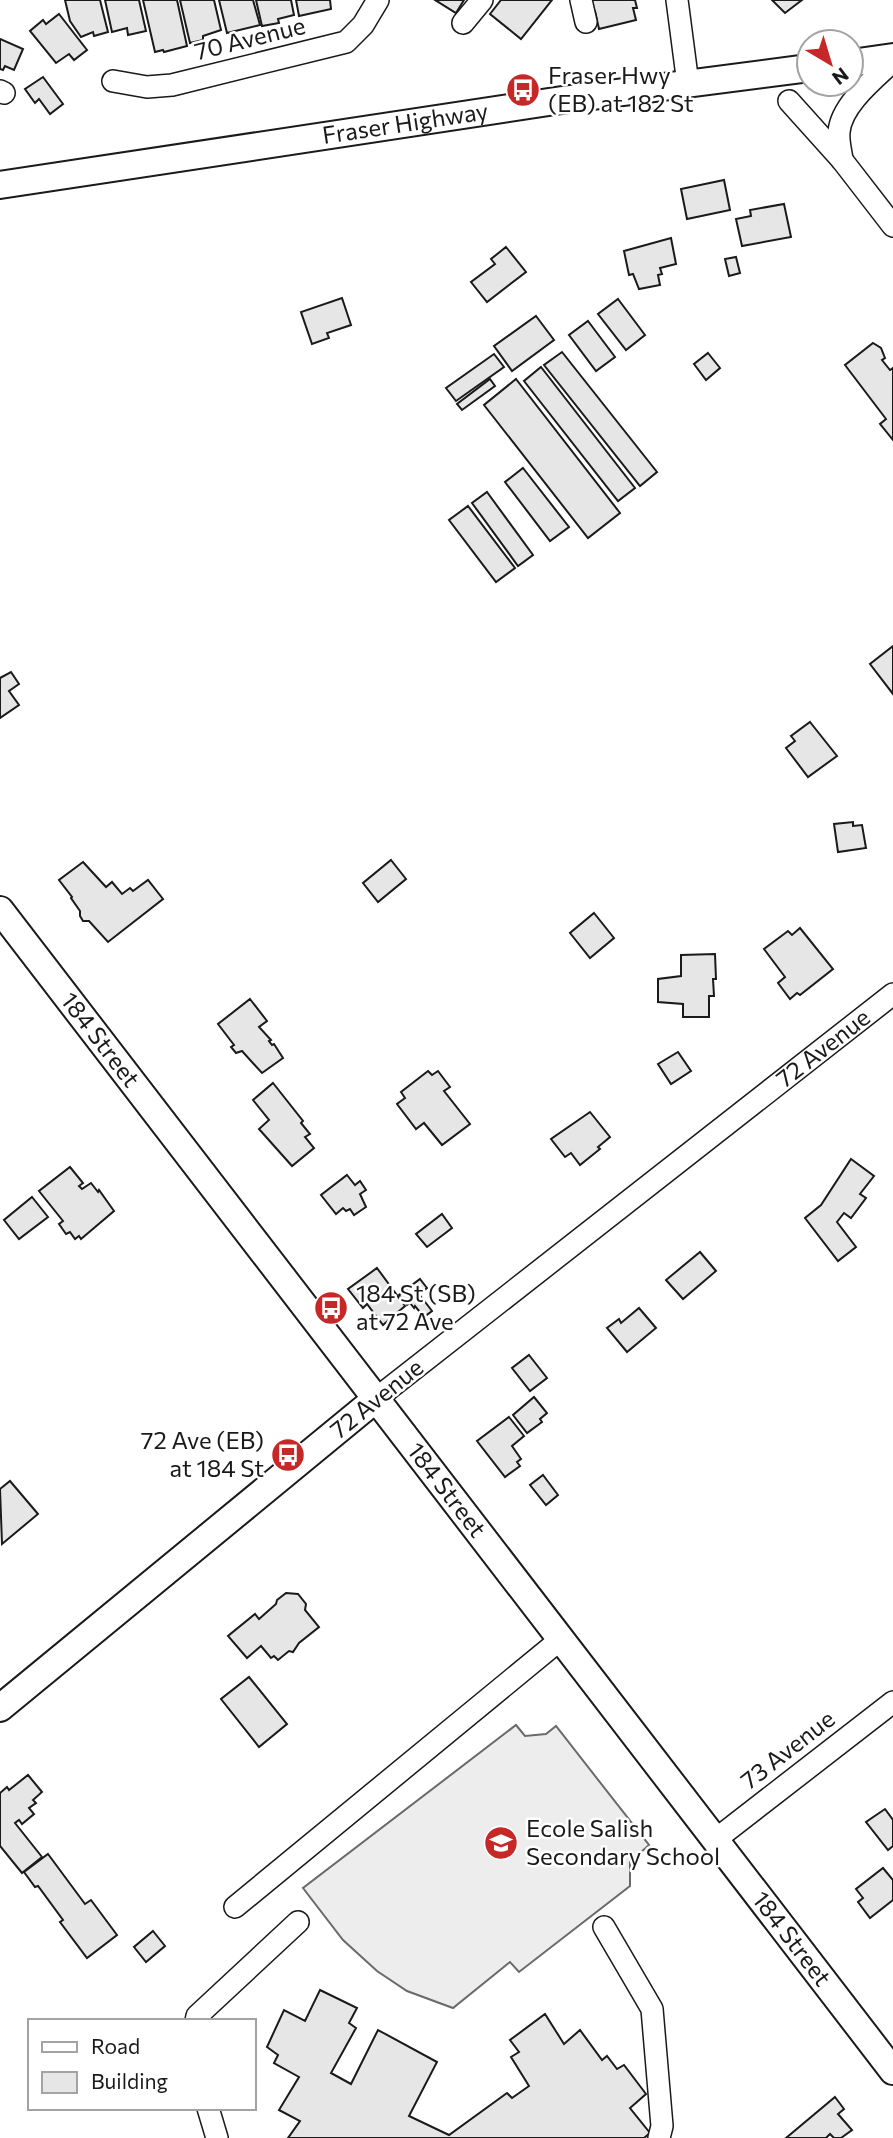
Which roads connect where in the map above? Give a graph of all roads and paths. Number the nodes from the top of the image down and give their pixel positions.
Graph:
1 (378, 0) edge
2 (482, 0) edge
3 (581, 0) edge
4 (677, 0) edge
5 (586, 22) dead end
6 (463, 23) dead end
7 (893, 59) edge
8 (865, 61) edge
9 (795, 70) edge
10 (113, 81) dead end
11 (688, 84) junction
12 (789, 101) dead end
13 (842, 160) junction
14 (0, 185) edge
15 (893, 226) edge
16 (0, 910) edge
17 (893, 995) edge
18 (377, 1398) junction
19 (561, 1639) junction
20 (893, 1702) edge
21 (0, 1708) edge
22 (715, 1840) junction
23 (235, 1908) dead end
24 (298, 1922) dead end
25 (604, 1927) dead end
26 (196, 2019) edge
27 (893, 2071) edge
28 (209, 2110) edge
29 (217, 2138) edge
30 (659, 2138) edge

1 - 10 street, 70 Avenue
2 - 6 street
3 - 5 street
4 - 11 street
7 - 8 main road
7 - 13 street
9 - 11 main road, Fraser Highway
11 - 14 main road, Fraser Highway
12 - 13 street
13 - 15 street
16 - 18 main road, 184 Street
17 - 18 street, 72 Avenue
18 - 19 main road, 184 Street
18 - 21 main road, 72 Avenue
19 - 22 main road, 184 Street
19 - 23 street
20 - 22 street, 73 Avenue
22 - 27 main road, 184 Street
24 - 26 street
25 - 30 street
28 - 29 street

